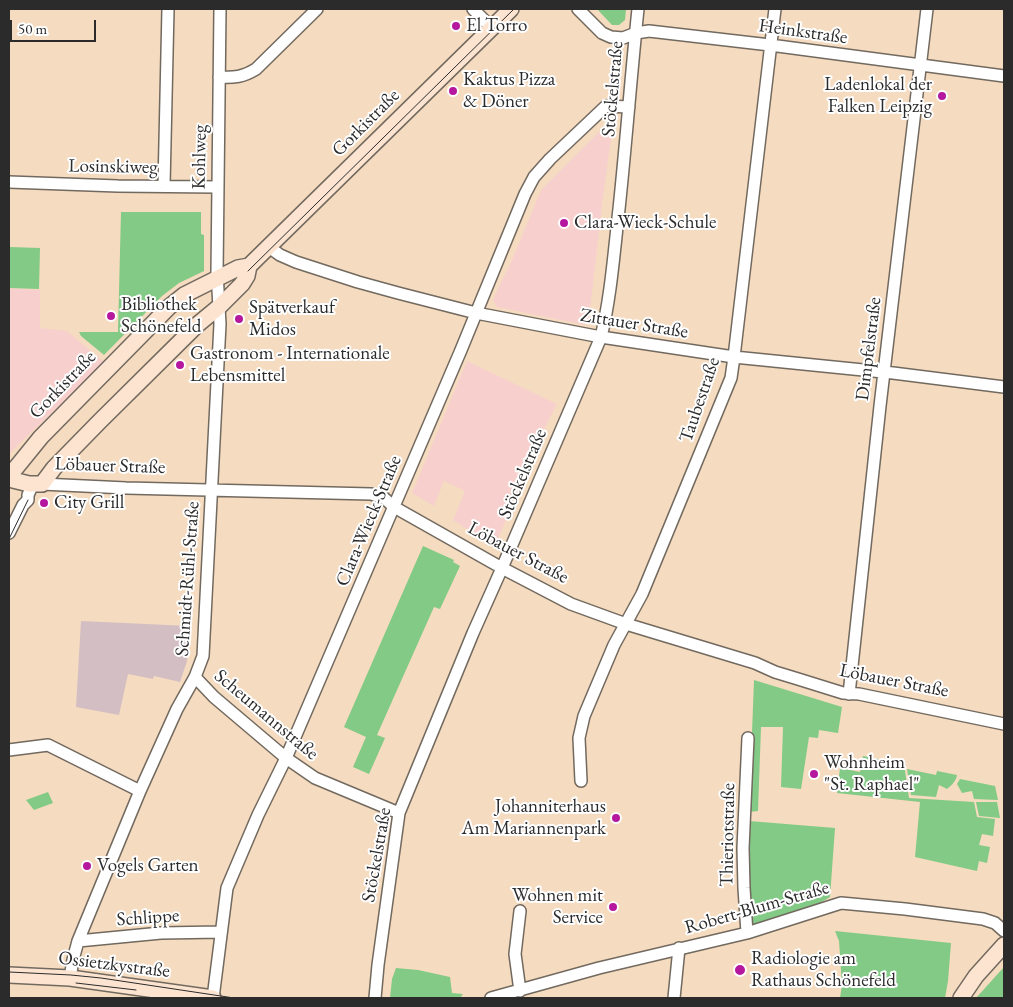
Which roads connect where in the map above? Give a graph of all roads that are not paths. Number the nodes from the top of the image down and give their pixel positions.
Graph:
1 (168, 9) edge
2 (220, 9) edge
3 (317, 9) edge
4 (473, 9) edge
5 (511, 9) edge
6 (578, 9) edge
7 (638, 9) edge
8 (775, 9) edge
9 (927, 9) edge
10 (492, 28) junction
11 (636, 33) junction
12 (770, 45) junction
13 (920, 66) junction
14 (1004, 76) edge
15 (219, 77) junction
16 (629, 107) junction
17 (9, 182) edge
18 (164, 186) junction
19 (217, 187) junction
20 (269, 247) junction
21 (249, 266) junction
22 (217, 279) junction
23 (220, 306) junction
24 (476, 313) junction
25 (601, 337) junction
26 (734, 357) junction
27 (885, 372) junction
28 (1004, 387) edge
29 (9, 474) edge
30 (9, 479) edge
31 (37, 484) junction
32 (212, 489) junction
33 (394, 507) junction
34 (9, 533) edge
35 (502, 568) junction
36 (626, 624) junction
37 (195, 677) junction
38 (849, 694) junction
39 (1004, 724) edge
40 (748, 738) dead end
41 (9, 750) edge
42 (286, 758) junction
43 (581, 781) dead end
44 (140, 791) junction
45 (399, 813) junction
46 (520, 911) dead end
47 (1004, 931) edge
48 (221, 932) junction
49 (746, 933) junction
50 (78, 941) junction
51 (1004, 945) edge
52 (679, 948) junction
53 (9, 975) edge
54 (70, 978) junction
55 (520, 991) junction
56 (213, 998) edge
57 (375, 998) edge
58 (491, 998) edge
59 (674, 998) edge
60 (961, 998) edge

1 - 18 street
2 - 15 street, Kohlweg
3 - 15 street
4 - 10 street
5 - 10 main road, Gorkistraße
6 - 11 street, Heinkstraße
7 - 11 street, Stöckelstraße
8 - 12 street, Taubestraße
9 - 13 street, Dimpfelstraße
10 - 20 main road, Gorkistraße
11 - 12 street, Heinkstraße
11 - 16 street, Stöckelstraße
12 - 13 street, Heinkstraße
12 - 26 street, Taubestraße
13 - 14 street, Heinkstraße
13 - 27 street, Dimpfelstraße
15 - 19 street, Kohlweg
16 - 24 street, Clara-Wieck-Straße
16 - 25 street, Stöckelstraße
17 - 18 street, Losinskiweg
18 - 19 street, Losinskiweg
19 - 22 street, Kohlweg
20 - 21 main road, Gorkistraße
20 - 24 street, Zittauer Straße
21 - 22 main road, Gorkistraße
21 - 23 main road, Gorkistraße
22 - 23 street, Kohlweg
22 - 29 main road, Gorkistraße
23 - 31 main road, Gorkistraße
23 - 32 street, Schmidt-Rühl-Straße
24 - 25 street, Zittauer Straße
24 - 33 street, Clara-Wieck-Straße
25 - 26 street, Zittauer Straße
25 - 35 street, Stöckelstraße
26 - 27 street, Zittauer Straße
26 - 36 street, Taubestraße
27 - 28 street, Zittauer Straße
27 - 38 street, Dimpfelstraße
30 - 31 main road, Löbauer Straße
31 - 32 street, Löbauer Straße
31 - 34 street, Gorkistraße
32 - 33 street, Löbauer Straße
32 - 37 street, Schmidt-Rühl-Straße
33 - 35 street, Löbauer Straße
33 - 42 street, Clara-Wieck-Straße
35 - 36 street, Löbauer Straße
35 - 45 street, Stöckelstraße
36 - 38 street, Löbauer Straße
36 - 43 street, Taubestraße
37 - 42 street, Scheumannstraße
37 - 44 street, Schmidt-Rühl-Straße
38 - 39 street, Löbauer Straße
40 - 49 street, Thieriotstraße
41 - 44 street
42 - 45 street, Scheumannstraße
42 - 48 street, Clara-Wieck-Straße
44 - 50 street, Schmidt-Rühl-Straße
45 - 57 street, Stöckelstraße
46 - 55 street
47 - 49 street, Robert-Blum-Straße
48 - 50 street, Schlippe
48 - 56 street, Clara-Wieck-Straße
49 - 52 street, Robert-Blum-Straße
50 - 54 street, Schmidt-Rühl-Straße
51 - 60 main road
52 - 55 street, Robert-Blum-Straße
52 - 59 street
53 - 54 main road, Ossietzkystraße
54 - 56 main road, Ossietzkystraße
55 - 58 street, Robert-Blum-Straße

